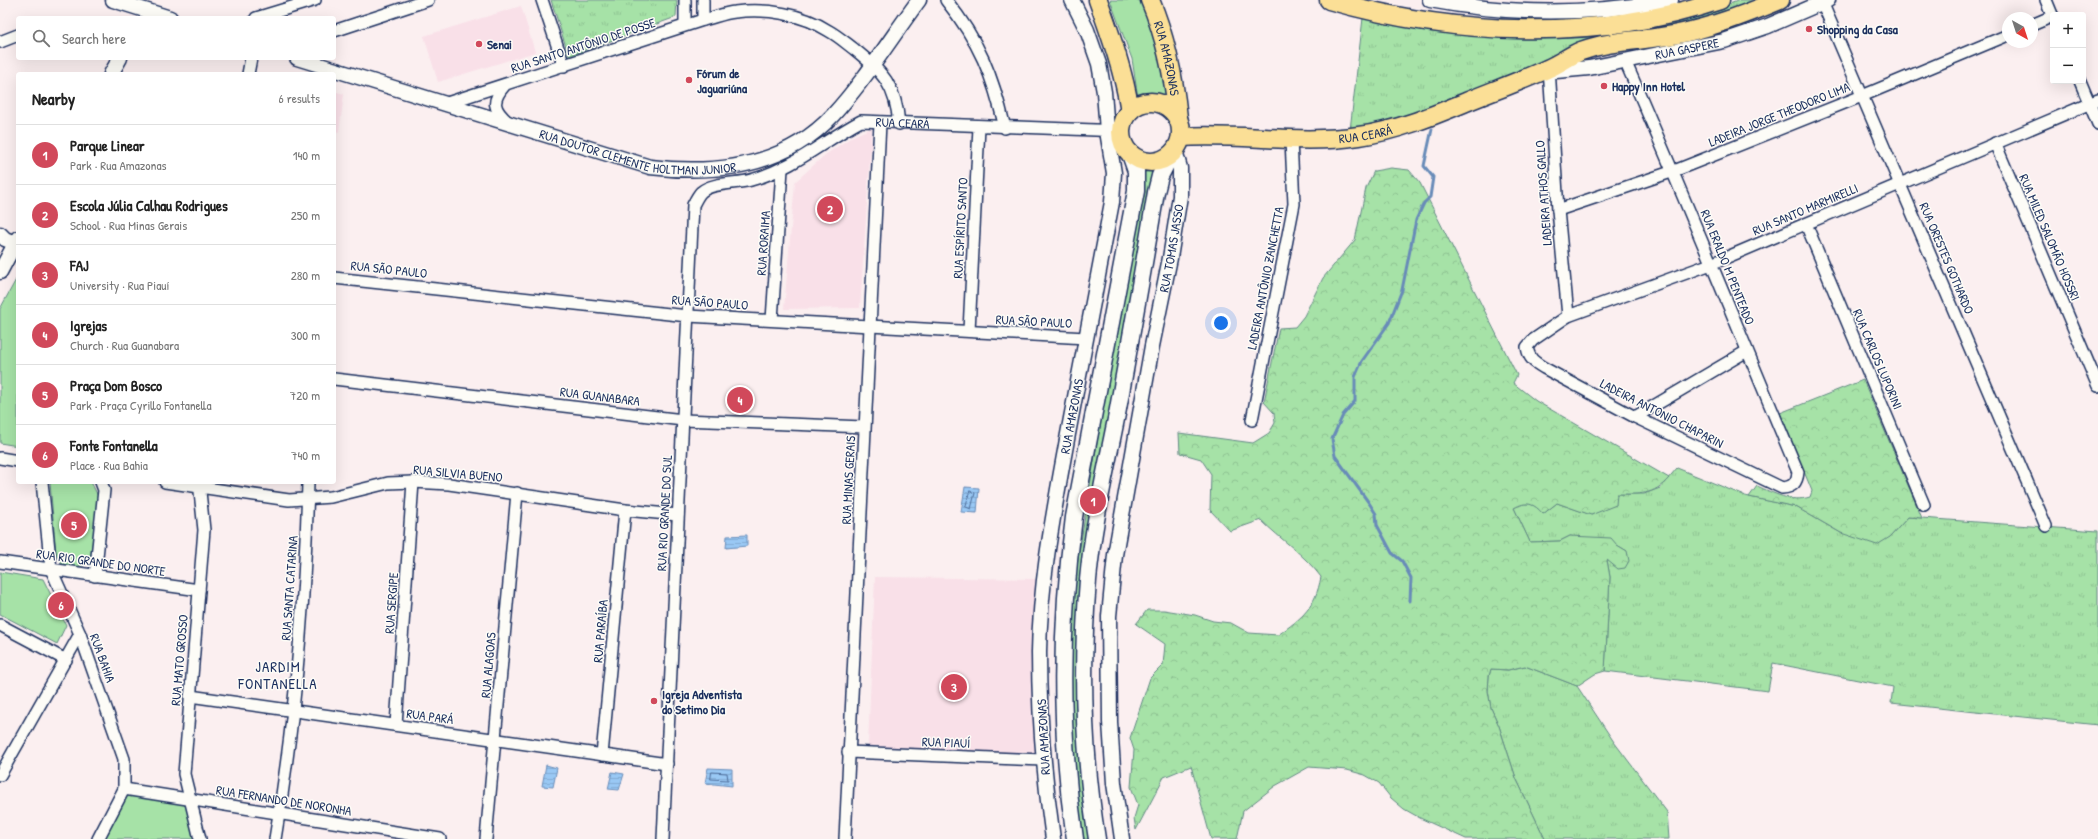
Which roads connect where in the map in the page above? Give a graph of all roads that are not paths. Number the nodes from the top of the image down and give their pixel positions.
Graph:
1 (112, 0) edge
2 (315, 0) edge
3 (428, 0) edge
4 (542, 0) edge
5 (685, 0) edge
6 (703, 0) edge
7 (919, 0) edge
8 (946, 0) edge
9 (1072, 0) edge
10 (1098, 0) edge
11 (1150, 0) edge
12 (1329, 0) edge
13 (1434, 0) edge
14 (1671, 0) edge
15 (1720, 0) edge
16 (1780, 0) edge
17 (2046, 0) edge
18 (1825, 1) edge
19 (2051, 12) edge
20 (144, 14) edge
21 (157, 16) edge
22 (263, 16) edge
23 (2050, 18) edge
24 (703, 20) junction
25 (2038, 23) edge
26 (685, 26) junction
27 (336, 30) edge
28 (16, 36) edge
29 (2002, 38) edge
30 (0, 42) edge
31 (118, 60) edge
32 (251, 60) edge
33 (318, 61) edge
34 (1625, 61) junction
35 (873, 64) junction
36 (564, 66) junction
37 (1546, 70) junction
38 (112, 72) edge
39 (248, 72) edge
40 (2082, 84) edge
41 (505, 85) junction
42 (1862, 96) junction
43 (2094, 102) edge
44 (444, 104) junction
45 (1130, 111) junction
46 (1178, 118) junction
47 (880, 123) junction
48 (900, 124) junction
49 (2098, 124) edge
50 (511, 125) junction
51 (979, 127) junction
52 (1005, 128) junction
53 (1114, 131) junction
54 (1291, 140) junction
55 (1995, 143) junction
56 (1176, 147) junction
57 (1130, 154) junction
58 (782, 169) junction
59 (1674, 171) junction
60 (1900, 184) junction
61 (701, 192) joint
62 (1558, 210) junction
63 (1806, 224) junction
64 (0, 234) edge
65 (16, 242) edge
66 (16, 244) edge
67 (1711, 264) junction
68 (0, 272) edge
69 (336, 278) edge
70 (688, 316) junction
71 (1568, 316) junction
72 (772, 320) junction
73 (870, 325) junction
74 (969, 331) junction
75 (1086, 338) junction
76 (1527, 347) joint
77 (1747, 351) junction
78 (336, 379) edge
79 (2098, 386) edge
80 (1635, 417) junction
81 (683, 420) junction
82 (1252, 420) dead end
83 (864, 427) junction
84 (0, 458) edge
85 (16, 461) edge
86 (413, 482) junction
87 (42, 484) edge
88 (102, 484) edge
89 (199, 484) edge
90 (308, 484) edge
91 (1794, 485) joint
92 (517, 492) junction
93 (308, 499) junction
94 (1924, 505) dead end
95 (625, 510) junction
96 (678, 515) junction
97 (2046, 526) dead end
98 (0, 562) edge
99 (51, 569) junction
100 (95, 576) junction
101 (199, 590) junction
102 (0, 625) edge
103 (80, 634) junction
104 (66, 660) junction
105 (190, 696) junction
106 (292, 710) junction
107 (396, 725) junction
108 (496, 740) junction
109 (848, 752) junction
110 (602, 755) junction
111 (1043, 760) junction
112 (667, 764) junction
113 (0, 775) edge
114 (124, 789) junction
115 (189, 800) junction
116 (279, 813) junction
117 (380, 834) edge
118 (98, 839) edge
119 (200, 839) edge
120 (275, 839) edge
121 (440, 839) edge
122 (486, 839) edge
123 (663, 839) edge
124 (845, 839) edge
125 (1053, 839) edge
126 (1075, 839) edge
127 (1097, 839) edge
128 (1122, 839) edge

1 - 20 street
2 - 22 street
3 - 27 street
4 - 36 street
5 - 26 street
6 - 24 street
7 - 35 street, RUA DOUTOR CLEMENTE HOLTMAN JUNIOR
8 - 52 street
9 - 53 street, RUA AMAZONAS
10 - 45 main road
11 - 46 main road, RUA AMAZONAS
12 - 15 main road
13 - 14 street
16 - 37 main road, RUA CEARÁ
17 - 19 street
18 - 34 street, RUA GASPERE
18 - 42 street, RUA ORESTES GOTHARDO
20 - 21 street
23 - 25 street
24 - 26 street, RUA SANTO ANTÔNIO DE POSSE
24 - 35 street, RUA SANTO ANTÔNIO DE POSSE
26 - 36 street, RUA SANTO ANTÔNIO DE POSSE
28 - 30 street
29 - 42 street, LADEIRA JORGE THEODORO LIMA
31 - 38 street
32 - 39 street
33 - 44 street, RUA DOUTOR CLEMENTE HOLTMAN JUNIOR
34 - 37 street, RUA GASPERE
34 - 59 street, RUA ERALDO M PENTEADO
35 - 48 street, RUA SANTO ANTÔNIO DE POSSE
35 - 50 street, RUA DOUTOR CLEMENTE HOLTMAN JUNIOR
36 - 41 street, RUA SANTO ANTÔNIO DE POSSE
37 - 54 main road, RUA CEARÁ
37 - 62 street, LADEIRA ATHOS GALLO
40 - 43 street
41 - 44 street, RUA SANTO ANTÔNIO DE POSSE
41 - 50 street, RUA SANTO ANTÔNIO DE POSSE
42 - 59 street, LADEIRA JORGE THEODORO LIMA
42 - 60 street, RUA ORESTES GOTHARDO
43 - 49 street
43 - 55 street, RUA SANTO MARMIRELLI
44 - 50 street, RUA DOUTOR CLEMENTE HOLTMAN JUNIOR
45 - 46 main road
45 - 53 main road
46 - 56 main road
47 - 48 street, RUA CEARÁ
47 - 58 street, RUA CEARÁ
47 - 73 street, RUA MINAS GERAIS
48 - 51 street, RUA CEARÁ
51 - 52 street, RUA CEARÁ
51 - 74 street, RUA ESPÍRITO SANTO
52 - 53 street, RUA CEARÁ
53 - 57 main road
53 - 75 street, RUA AMAZONAS
54 - 56 main road, RUA CEARÁ
54 - 82 street, LADEIRA ANTÔNIO ZANCHETTA
55 - 60 street, RUA SANTO MARMIRELLI
55 - 79 street, RUA MILED SALOMÃO HOSSRI
56 - 57 main road
56 - 127 main road
56 - 128 street, RUA TOMAS JASSO
57 - 126 main road
58 - 61 street, RUA CEARÁ
58 - 72 street, RUA RORAIMA
59 - 62 street, LADEIRA JORGE THEODORO LIMA
59 - 67 street, RUA ERALDO M PENTEADO
60 - 63 street, RUA SANTO MARMIRELLI
60 - 97 street, RUA ORESTES GOTHARDO
61 - 70 street, RUA RIO GRANDE DO SUL
62 - 71 street, LADEIRA ATHOS GALLO
63 - 67 street, RUA SANTO MARMIRELLI
63 - 94 street, RUA CARLOS LUPORINI
64 - 65 street
66 - 68 street
67 - 71 street, RUA SANTO MARMIRELLI
67 - 77 street, RUA ERALDO M PENTEADO
69 - 70 street, RUA SÃO PAULO
70 - 72 street, RUA SÃO PAULO
70 - 81 street, RUA RIO GRANDE DO SUL
71 - 76 street, RUA SANTO MARMIRELLI
72 - 73 street, RUA SÃO PAULO
73 - 74 street, RUA SÃO PAULO
73 - 83 street, RUA MINAS GERAIS
74 - 75 street, RUA SÃO PAULO
75 - 111 street, RUA AMAZONAS
76 - 80 street, LADEIRA ANTONIO CHAPARIN
77 - 80 street
77 - 91 street, RUA ERALDO M PENTEADO
78 - 81 street, RUA GUANABARA
80 - 91 street, LADEIRA ANTONIO CHAPARIN
81 - 83 street, RUA GUANABARA
81 - 96 street, RUA RIO GRANDE DO SUL
83 - 109 street, RUA MINAS GERAIS
84 - 85 street
86 - 92 street, RUA SILVIA BUENO
86 - 93 street, RUA SILVIA BUENO
86 - 107 street, RUA SERGIPE
87 - 99 street, RUA BAHIA
88 - 100 street
89 - 93 street, RUA SILVIA BUENO
89 - 101 street, RUA MATO GROSSO
90 - 93 street, RUA SANTA CATARINA
92 - 95 street, RUA SILVIA BUENO
92 - 108 street, RUA ALAGOAS
93 - 106 street, RUA SANTA CATARINA
95 - 96 street, RUA SILVIA BUENO
95 - 110 street, RUA PARAÍBA
96 - 112 street, RUA RIO GRANDE DO SUL
98 - 99 street, RUA RIO GRANDE DO NORTE
99 - 100 street, RUA RIO GRANDE DO NORTE
99 - 103 street, RUA BAHIA
100 - 101 street, RUA RIO GRANDE DO NORTE
101 - 105 street, RUA MATO GROSSO
102 - 104 street
103 - 104 street
103 - 114 street, RUA BAHIA
104 - 113 street
105 - 106 street, RUA PARÁ
105 - 115 street, RUA MATO GROSSO
106 - 107 street, RUA PARÁ
106 - 116 street, RUA SANTA CATARINA
107 - 108 street, RUA PARÁ
108 - 110 street, RUA PARÁ
108 - 122 street, RUA ALAGOAS
109 - 111 street, RUA PIAUÍ
109 - 124 street, RUA MINAS GERAIS
110 - 112 street, RUA PARÁ
111 - 125 street, RUA AMAZONAS
112 - 123 street, RUA RIO GRANDE DO SUL
114 - 115 street, RUA FERNANDO DE NORONHA
114 - 118 street, RUA BAHIA
115 - 116 street, RUA FERNANDO DE NORONHA
115 - 119 street, RUA MATO GROSSO
116 - 117 street, RUA FERNANDO DE NORONHA
116 - 120 street, RUA SANTA CATARINA
117 - 121 street, RUA FERNANDO DE NORONHA

